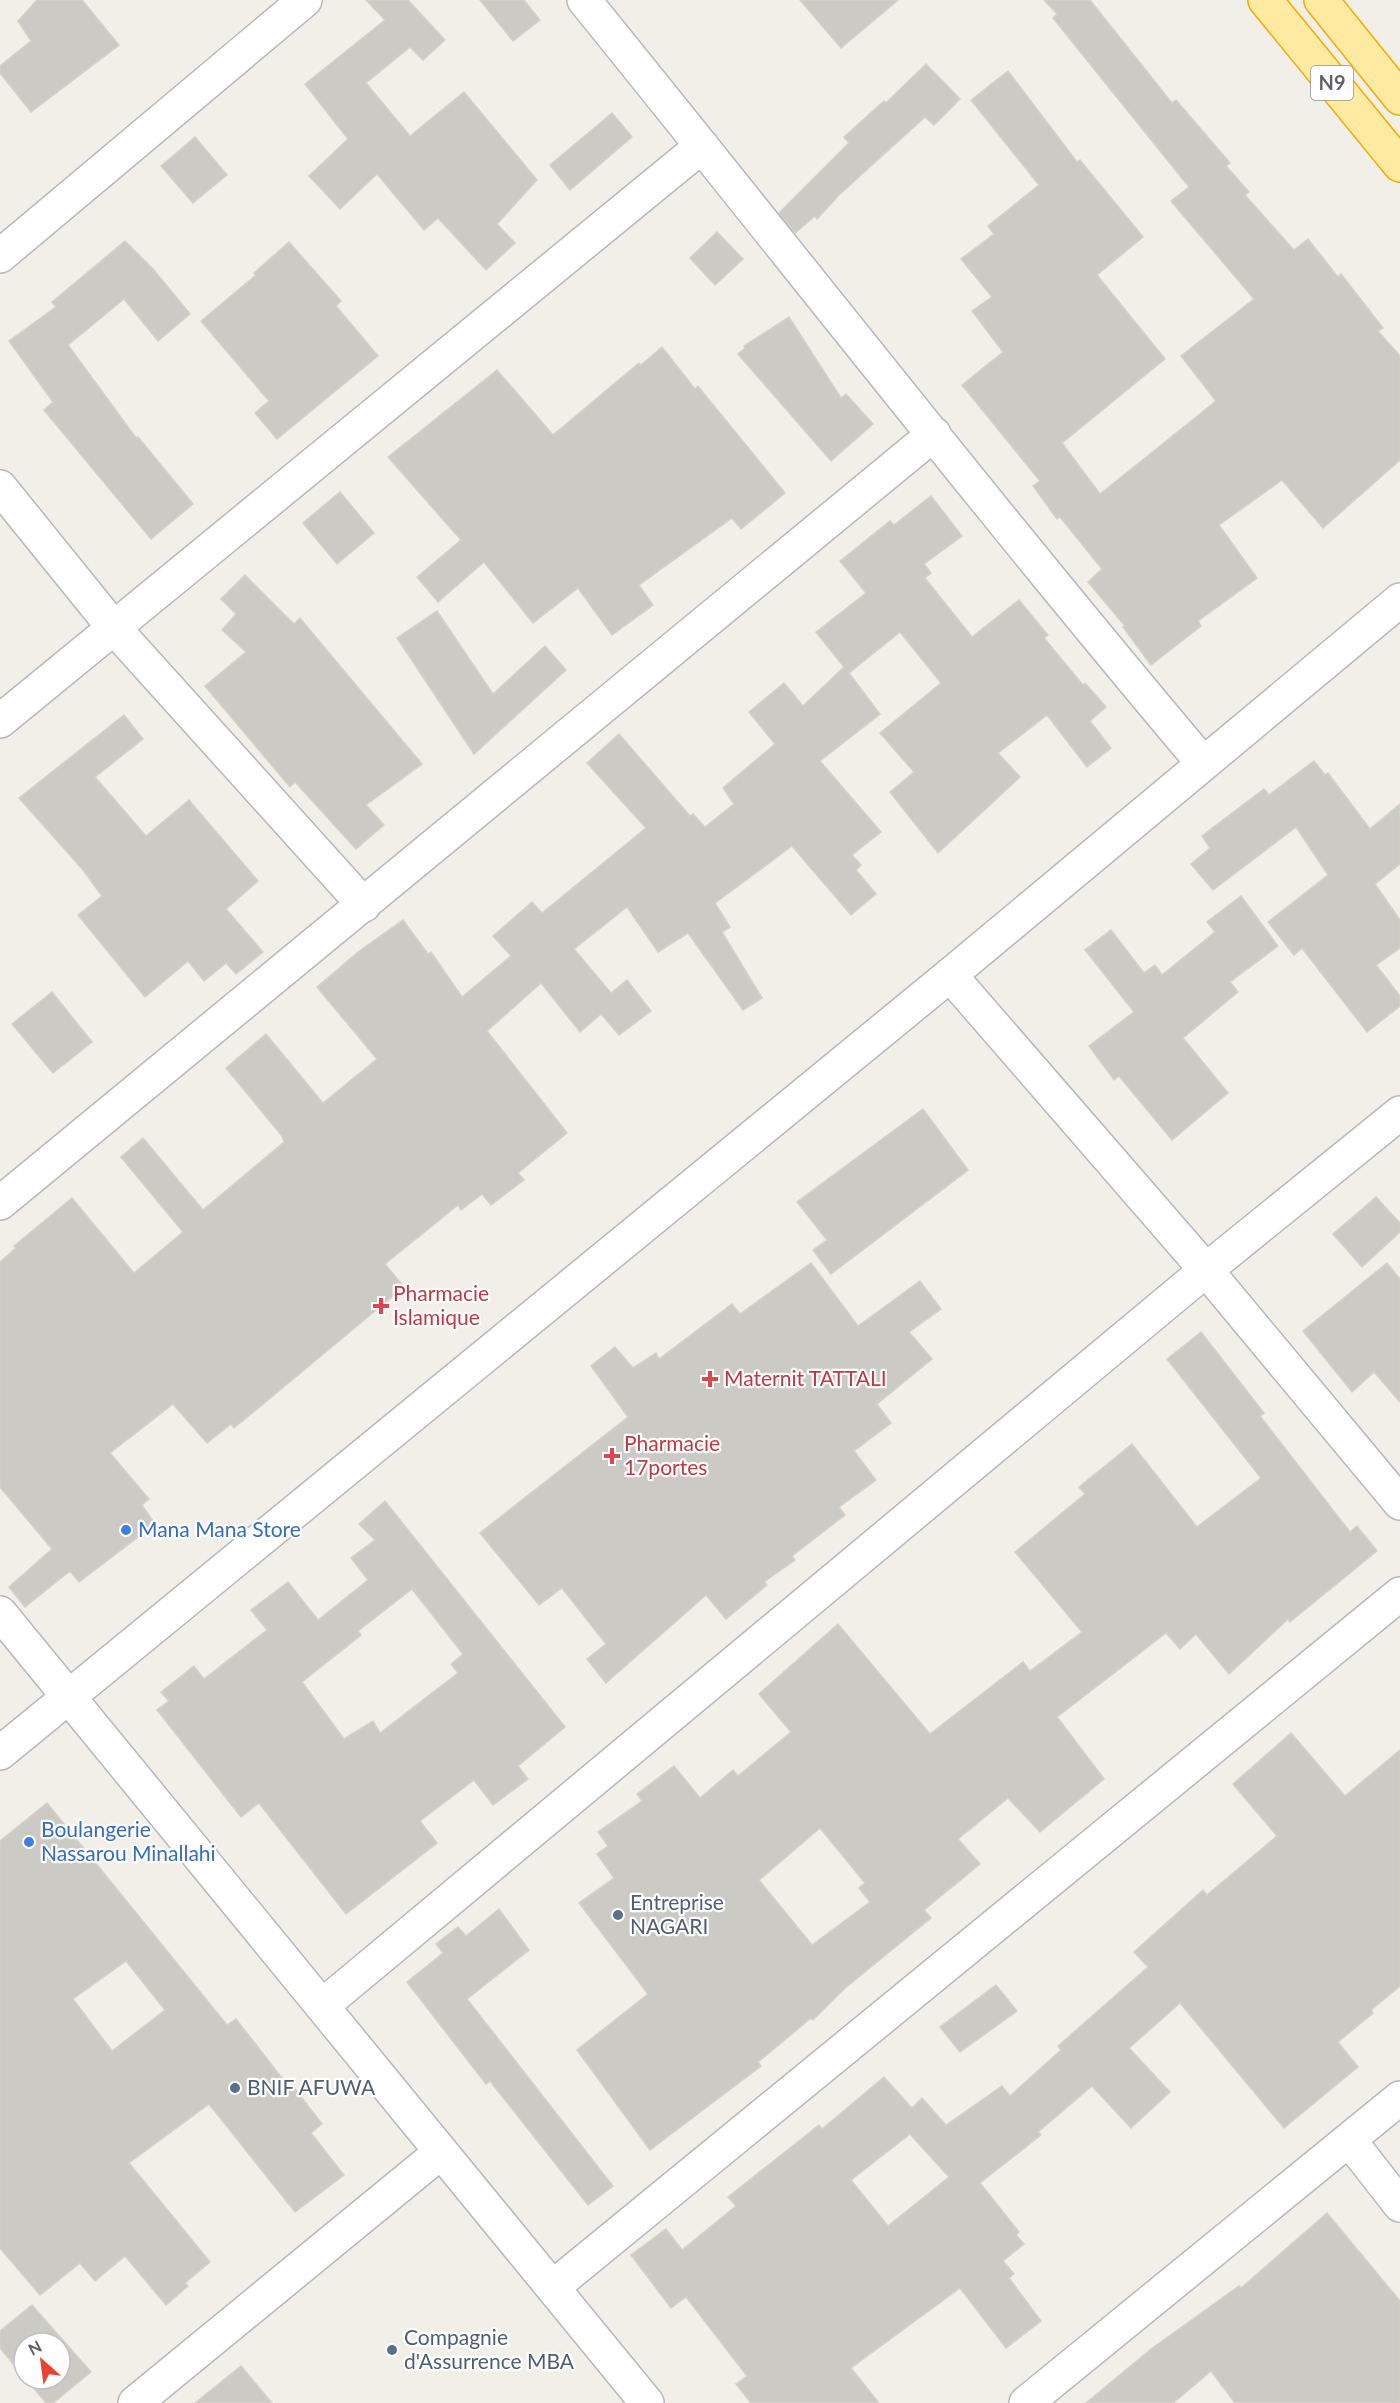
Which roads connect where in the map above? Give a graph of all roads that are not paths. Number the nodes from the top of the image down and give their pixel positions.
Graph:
1 (305, 0) edge
2 (584, 0) edge
3 (1265, 0) edge
4 (1321, 0) edge
5 (1400, 98) edge
6 (702, 146) junction
7 (1400, 165) edge
8 (0, 256) edge
9 (934, 434) junction
10 (0, 487) edge
11 (1400, 600) edge
12 (114, 628) junction
13 (0, 721) edge
14 (1202, 762) junction
15 (364, 905) junction
16 (950, 975) junction
17 (1400, 1113) edge
18 (0, 1203) edge
19 (1206, 1270) junction
20 (1400, 1503) edge
21 (1400, 1594) edge
22 (0, 1613) edge
23 (68, 1697) junction
24 (0, 1753) edge
25 (322, 2006) junction
26 (1400, 2098) edge
27 (1350, 2141) junction
28 (441, 2152) junction
29 (1400, 2205) edge
30 (553, 2287) junction
31 (135, 2403) edge
32 (647, 2403) edge
33 (1026, 2403) edge

1 - 8 street
2 - 6 street
3 - 7 highway, N9
4 - 5 highway, N9
6 - 9 street
6 - 12 street
9 - 14 street
9 - 15 street
10 - 12 street
11 - 14 street
12 - 13 street
12 - 15 street
14 - 16 street
15 - 18 street
16 - 19 street
16 - 23 street
17 - 19 street
19 - 20 street
19 - 25 street
21 - 30 street
22 - 23 street
23 - 24 street
23 - 25 street
25 - 28 street
26 - 27 street
27 - 29 street
27 - 33 street
28 - 30 street
28 - 31 street
30 - 32 street

